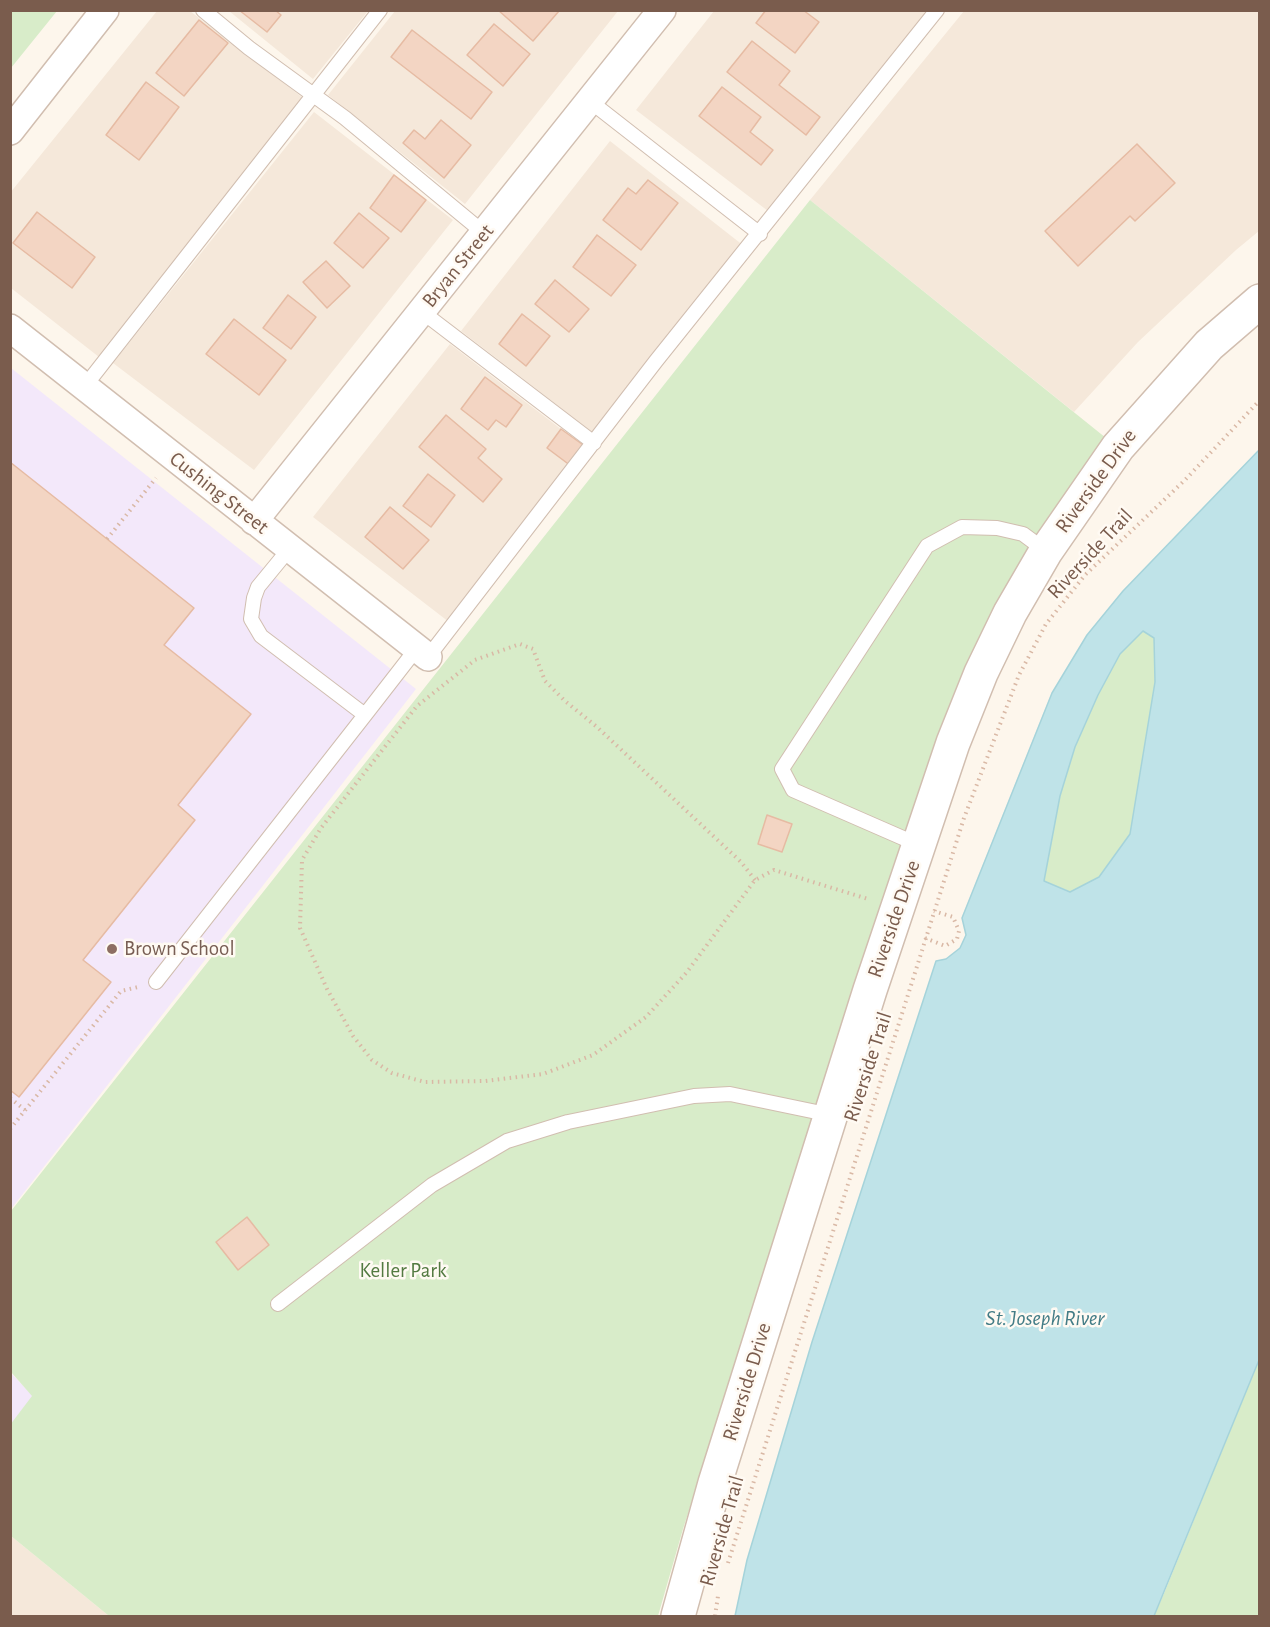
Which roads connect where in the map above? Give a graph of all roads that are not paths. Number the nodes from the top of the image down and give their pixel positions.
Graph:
1 (105, 10) edge
2 (203, 10) edge
3 (380, 10) edge
4 (662, 10) edge
5 (937, 10) edge
6 (314, 95) junction
7 (591, 102) junction
8 (10, 131) edge
9 (484, 233) junction
10 (760, 234) junction
11 (1260, 301) edge
12 (421, 311) junction
13 (10, 328) edge
14 (85, 386) junction
15 (594, 444) junction
16 (254, 521) junction
17 (290, 548) junction
18 (1046, 551) junction
19 (422, 652) junction
20 (365, 715) junction
21 (919, 844) junction
22 (156, 982) dead end
23 (831, 1115) junction
24 (278, 1304) dead end
25 (678, 1617) edge

1 - 8 street
2 - 6 lane
3 - 6 lane
4 - 7 street, Bryan Street
5 - 10 lane
6 - 9 lane
6 - 14 lane
7 - 9 street, Bryan Street
7 - 10 lane
9 - 12 street, Bryan Street
10 - 15 lane
11 - 18 street, Riverside Drive
12 - 15 lane
12 - 16 street, Bryan Street
13 - 14 street, Cushing Street
14 - 16 street, Cushing Street
15 - 19 lane
16 - 17 street, Cushing Street
17 - 19 street, Cushing Street
17 - 20 lane
18 - 21 street, Riverside Drive
18 - 21 lane
19 - 20 lane
20 - 22 lane
21 - 23 street, Riverside Drive
23 - 24 lane
23 - 25 street, Riverside Drive

